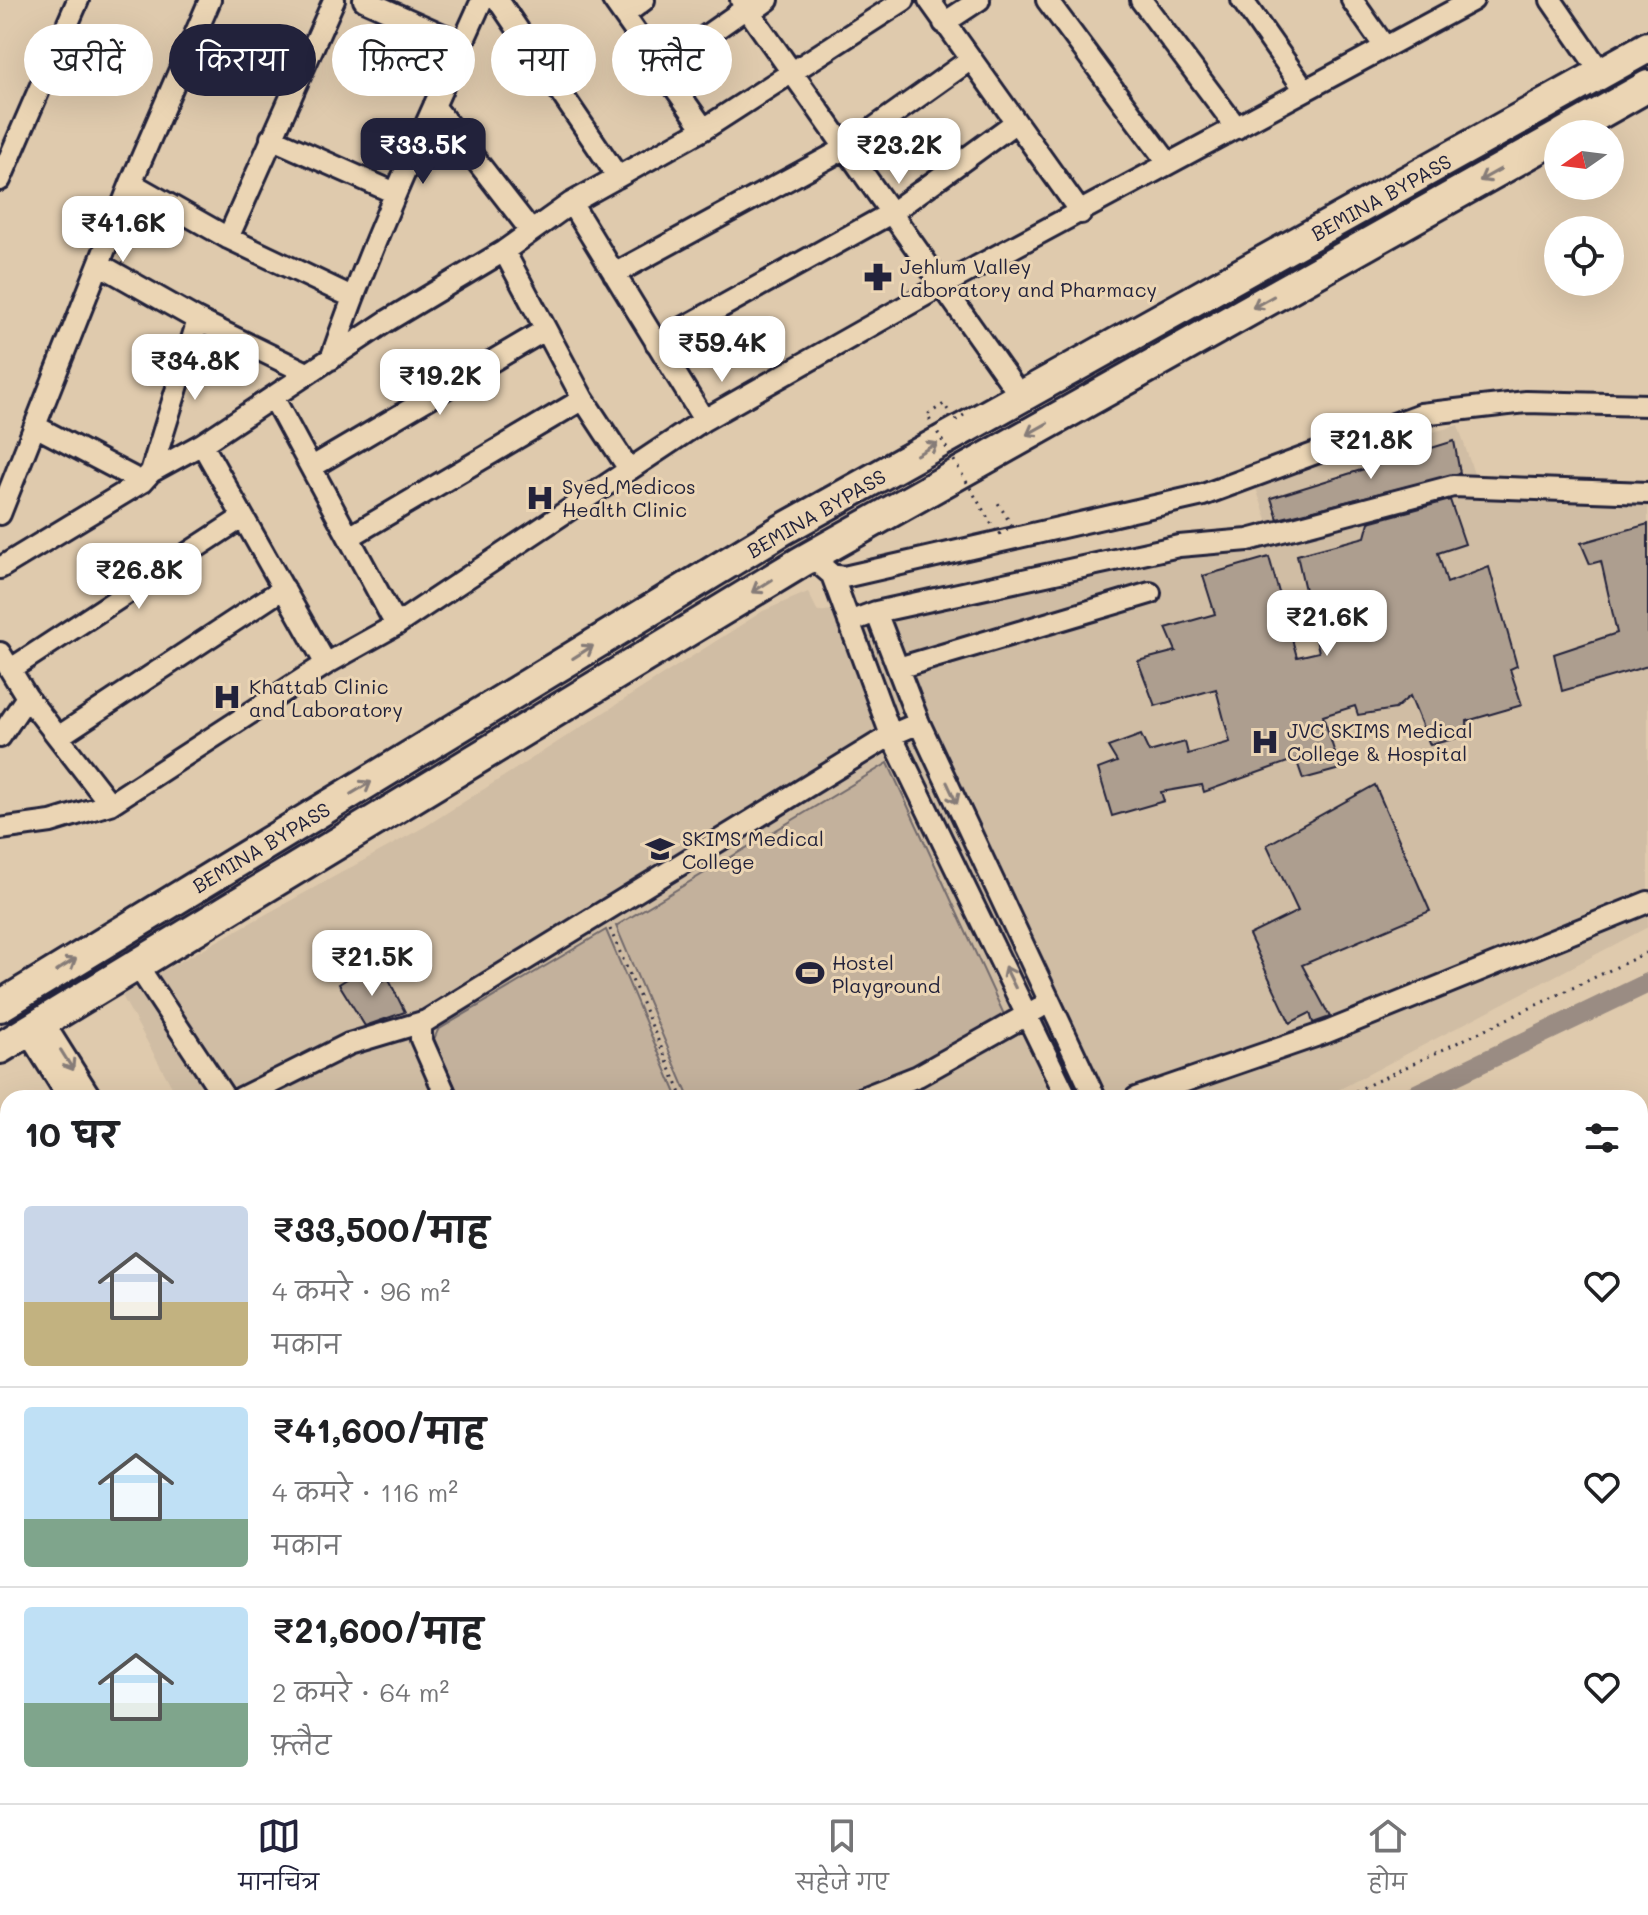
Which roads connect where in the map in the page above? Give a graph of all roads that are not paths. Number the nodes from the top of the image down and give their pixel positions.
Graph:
1 (78, 0) edge
2 (210, 0) edge
3 (334, 0) edge
4 (364, 0) edge
5 (482, 0) edge
6 (498, 0) edge
7 (644, 0) edge
8 (768, 0) edge
9 (904, 0) edge
10 (929, 0) edge
11 (979, 0) edge
12 (1047, 0) edge
13 (1141, 0) edge
14 (1242, 0) edge
15 (1352, 0) edge
16 (1473, 0) edge
17 (1551, 0) edge
18 (1446, 5) edge
19 (746, 7) edge
20 (618, 8) edge
21 (944, 23) junction
22 (418, 24) edge
23 (472, 24) edge
24 (722, 24) edge
25 (1385, 47) junction
26 (1648, 47) edge
27 (971, 59) junction
28 (793, 73) junction
29 (1602, 74) junction
30 (1648, 86) edge
31 (1305, 90) junction
32 (439, 96) edge
33 (679, 96) edge
34 (434, 106) junction
35 (1587, 120) edge
36 (1016, 122) junction
37 (1237, 128) junction
38 (704, 129) junction
39 (271, 138) junction
40 (1544, 144) edge
41 (846, 148) junction
42 (1168, 163) junction
43 (618, 177) junction
44 (0, 180) edge
45 (131, 183) junction
46 (395, 193) junction
47 (571, 203) junction
48 (891, 213) junction
49 (1081, 213) junction
50 (531, 231) junction
51 (228, 238) junction
52 (504, 251) junction
53 (99, 264) junction
54 (614, 274) junction
55 (943, 285) junction
56 (352, 297) junction
57 (198, 320) junction
58 (545, 330) junction
59 (656, 343) junction
60 (331, 359) junction
61 (307, 373) junction
62 (273, 397) junction
63 (1021, 397) junction
64 (583, 399) junction
65 (1648, 405) edge
66 (704, 420) junction
67 (35, 426) junction
68 (202, 444) junction
69 (312, 467) junction
70 (629, 469) junction
71 (146, 477) junction
72 (1648, 493) edge
73 (0, 514) edge
74 (243, 517) junction
75 (351, 536) junction
76 (821, 566) junction
77 (0, 568) edge
78 (284, 588) junction
79 (1150, 593) dead end
80 (876, 612) junction
81 (849, 622) junction
82 (396, 625) junction
83 (6, 661) edge
84 (326, 664) junction
85 (898, 668) junction
86 (27, 697) junction
87 (919, 723) junction
88 (891, 735) junction
89 (0, 737) edge
90 (58, 737) junction
91 (110, 804) junction
92 (0, 829) edge
93 (1648, 902) edge
94 (137, 965) junction
95 (1051, 1002) junction
96 (0, 1006) edge
97 (1028, 1013) junction
98 (421, 1023) junction
99 (35, 1027) junction
100 (0, 1048) edge
101 (65, 1090) edge
102 (85, 1090) edge
103 (220, 1090) edge
104 (257, 1090) edge
105 (443, 1090) edge
106 (882, 1090) edge
107 (1063, 1090) edge
108 (1091, 1090) edge
109 (1159, 1090) edge

1 - 44 street
2 - 45 street
3 - 39 street
4 - 22 street
5 - 23 street
6 - 43 street
7 - 20 street
8 - 19 street
9 - 28 street
10 - 21 street
11 - 21 street
12 - 42 street
13 - 37 street
14 - 31 street
15 - 25 street
16 - 18 street
17 - 29 street
18 - 25 street
19 - 24 street
19 - 28 street
21 - 27 street
25 - 31 street
26 - 29 highway, BEMINA BYPASS
27 - 36 street
27 - 41 street
28 - 38 street
28 - 41 street
29 - 63 highway, BEMINA BYPASS
30 - 35 highway, BEMINA BYPASS
31 - 37 street
32 - 34 street
33 - 38 street
34 - 46 street
34 - 50 street
36 - 48 street
36 - 49 street
37 - 42 street
38 - 43 street
39 - 46 street
39 - 51 street
40 -> 76 highway, BEMINA BYPASS
41 - 48 street
41 - 54 street
42 - 49 street
43 - 47 street
45 - 51 street
45 - 53 street
46 - 56 street
47 - 50 street
47 - 54 street
48 - 55 street
48 - 59 street
49 - 55 street
50 - 52 street
51 - 56 street
52 - 58 street
52 - 60 street
53 - 57 street
53 - 67 street
54 - 59 street
55 - 63 street
55 - 66 street
56 - 60 street
57 - 61 street
57 - 71 street
58 - 64 street
58 - 69 street
59 - 66 street
60 - 61 street
61 - 62 street
62 - 68 street
62 - 69 street
96 -> 63 highway, BEMINA BYPASS
64 - 70 street
64 - 75 street
65 - 76 street
66 - 70 street
67 - 71 street
67 - 73 street
68 - 71 street
68 - 74 street
69 - 75 street
70 - 82 street
71 - 77 street
72 - 80 street
74 - 78 street
74 - 83 street
75 - 82 street
76 - 81 street
76 -> 94 highway, BEMINA BYPASS
78 - 84 street
78 - 90 street
79 - 85 street
80 - 81 street
80 - 85 street
81 - 88 street
82 - 84 street
83 - 86 street
84 - 91 street
85 - 87 street
86 - 89 street
86 - 90 street
87 - 88 street
87 -> 95 street
97 -> 88 street
88 - 98 street
90 - 91 street
91 - 92 street
93 - 109 street
94 - 99 highway, BEMINA BYPASS
94 - 103 street
95 - 97 street
95 - 108 street
97 - 106 street
97 - 107 street
98 - 104 street
98 - 105 street
99 - 100 highway, BEMINA BYPASS
99 - 101 street
99 -> 102 street

